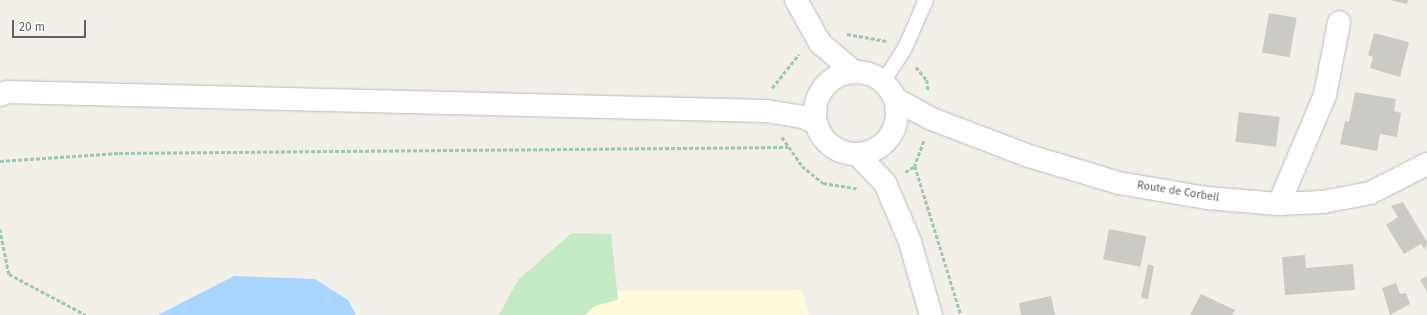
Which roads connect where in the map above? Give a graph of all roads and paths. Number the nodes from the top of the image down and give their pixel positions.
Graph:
1 (796, 0) edge
2 (926, 0) edge
3 (1339, 22) dead end
4 (820, 43) junction
5 (854, 72) junction
6 (823, 88) junction
7 (889, 90) junction
8 (0, 95) edge
9 (932, 119) junction
10 (816, 123) junction
11 (891, 135) junction
12 (788, 147) dead end
13 (858, 155) junction
14 (0, 161) edge
15 (1427, 164) edge
16 (915, 166) dead end
17 (885, 183) junction
18 (1279, 204) junction
19 (0, 229) edge
20 (86, 315) edge
21 (931, 315) edge
22 (961, 315) edge

1 - 4 street
2 - 7 lane
3 - 18 street
4 - 5 street
4 - 6 street
5 - 6 street
5 - 7 street
6 - 10 street
7 - 9 street, Route de Corbeil
7 - 11 street
8 - 10 street
9 - 11 street
9 - 18 street, Route de Corbeil
10 - 13 street
11 - 13 street
11 - 17 street
12 - 14 path
13 - 17 street
15 - 18 street, Route de Corbeil
16 - 22 path
17 - 21 street
19 - 20 path

